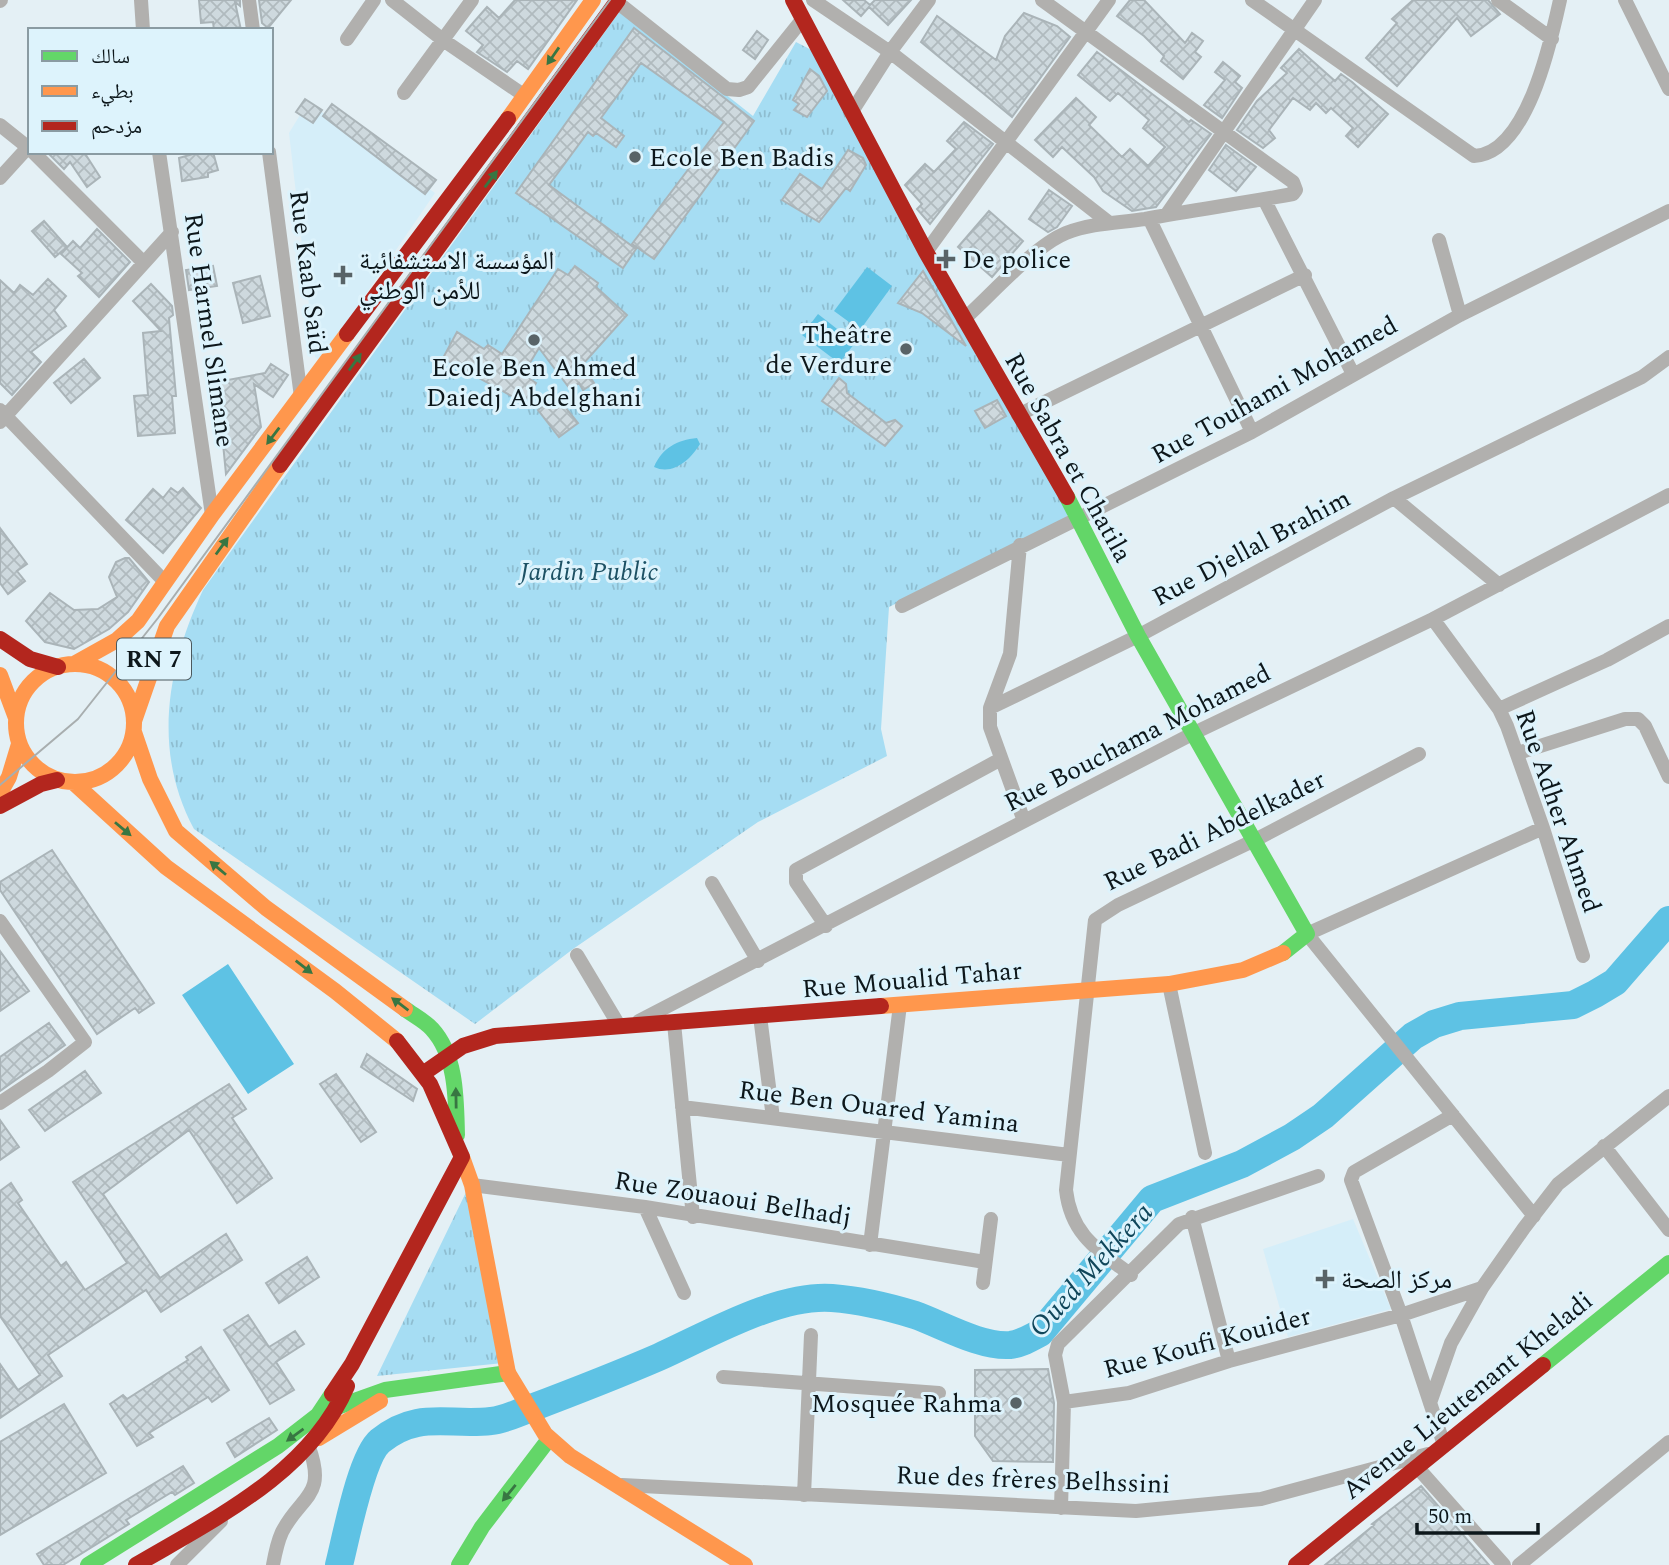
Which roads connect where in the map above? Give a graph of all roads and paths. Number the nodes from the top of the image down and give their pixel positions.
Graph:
1 (141, 0) edge
2 (249, 0) edge
3 (374, 0) edge
4 (392, 0) edge
5 (472, 0) edge
6 (593, 0) edge
7 (793, 0) edge
8 (813, 0) edge
9 (929, 0) edge
10 (1042, 0) edge
11 (1109, 0) edge
12 (1252, 0) edge
13 (1315, 0) edge
14 (1498, 0) edge
15 (1560, 0) edge
16 (1625, 0) edge
17 (618, 1) edge
18 (802, 20) junction
19 (143, 28) edge
20 (253, 28) edge
21 (1293, 30) junction
22 (1086, 32) junction
23 (347, 39) dead end
24 (1552, 39) junction
25 (443, 40) junction
26 (890, 52) junction
27 (1669, 89) edge
28 (404, 93) dead end
29 (525, 96) junction
30 (851, 113) junction
31 (0, 125) edge
32 (1223, 133) junction
33 (1006, 141) junction
34 (28, 146) edge
35 (28, 150) edge
36 (36, 154) edge
37 (159, 154) edge
38 (269, 154) edge
39 (0, 178) edge
40 (1264, 199) junction
41 (1669, 211) edge
42 (1167, 214) junction
43 (1149, 218) junction
44 (1107, 221) junction
45 (172, 232) junction
46 (1438, 240) dead end
47 (926, 252) junction
48 (144, 263) junction
49 (1305, 275) junction
50 (1460, 315) junction
51 (963, 320) junction
52 (1201, 326) junction
53 (1669, 357) edge
54 (1353, 374) junction
55 (301, 398) junction
56 (1018, 415) junction
57 (2, 416) edge
58 (1252, 432) junction
59 (1669, 495) edge
60 (1394, 498) junction
61 (212, 515) junction
62 (1080, 520) junction
63 (1020, 545) junction
64 (164, 581) junction
65 (1499, 585) junction
66 (902, 606) dead end
67 (1433, 619) junction
68 (1669, 626) edge
69 (1138, 636) junction
70 (0, 639) edge
71 (66, 666) junction
72 (0, 676) edge
73 (990, 708) junction
74 (1499, 709) junction
75 (16, 718) junction
76 (134, 726) junction
77 (1194, 733) junction
78 (19, 744) junction
79 (1518, 753) junction
80 (1419, 754) dead end
81 (1001, 759) junction
82 (1667, 769) edge
83 (65, 781) junction
84 (0, 793) edge
85 (0, 806) edge
86 (1024, 821) junction
87 (1544, 828) junction
88 (1255, 840) junction
89 (712, 883) dead end
90 (285, 920) junction
91 (0, 921) edge
92 (826, 926) junction
93 (1307, 934) junction
94 (268, 941) junction
95 (577, 955) dead end
96 (1583, 956) dead end
97 (758, 961) junction
98 (355, 972) junction
99 (1169, 984) junction
100 (1085, 990) junction
101 (337, 992) junction
102 (900, 1005) junction
103 (760, 1016) junction
104 (674, 1023) junction
105 (624, 1027) junction
106 (447, 1052) junction
107 (424, 1073) junction
108 (1669, 1096) edge
109 (0, 1103) edge
110 (682, 1107) junction
111 (1453, 1115) junction
112 (773, 1118) junction
113 (886, 1132) junction
114 (1604, 1146) junction
115 (459, 1151) junction
116 (1205, 1153) dead end
117 (1069, 1155) junction
118 (1318, 1176) dead end
119 (472, 1185) junction
120 (645, 1207) junction
121 (1534, 1216) junction
122 (693, 1217) junction
123 (1192, 1217) junction
124 (991, 1219) dead end
125 (1669, 1230) edge
126 (870, 1245) junction
127 (985, 1262) junction
128 (1669, 1264) edge
129 (1125, 1271) junction
130 (983, 1283) dead end
131 (1482, 1287) junction
132 (684, 1293) dead end
133 (1401, 1315) junction
134 (811, 1335) dead end
135 (1229, 1361) junction
136 (352, 1364) junction
137 (723, 1377) dead end
138 (511, 1379) junction
139 (809, 1383) junction
140 (403, 1388) junction
141 (939, 1393) dead end
142 (1064, 1402) junction
143 (1430, 1403) junction
144 (343, 1404) junction
145 (318, 1415) junction
146 (547, 1436) junction
147 (314, 1443) junction
148 (1669, 1443) edge
149 (1440, 1449) junction
150 (1417, 1467) junction
151 (622, 1485) junction
152 (255, 1488) junction
153 (804, 1495) junction
154 (1061, 1508) junction
155 (720, 1558) edge
156 (88, 1565) edge
157 (136, 1565) edge
158 (177, 1565) edge
159 (272, 1565) edge
160 (459, 1565) edge
161 (745, 1565) edge
162 (1296, 1565) edge
163 (1504, 1565) edge
164 (1519, 1565) edge

1 - 19 street
2 - 20 street
3 - 23 street
4 - 25 street
5 - 25 street
6 -> 29 main road, RN 7
7 - 18 main road, Rue Sabra et Chatila
8 - 26 street
9 - 26 street
10 - 22 street
11 - 22 street
12 - 21 street
13 - 21 street
14 - 24 street
15 - 24 street
16 - 27 street
17 - 18 street
76 -> 17 main road, RN 7
18 - 30 main road, Rue Sabra et Chatila
21 - 24 street
21 - 32 street
22 - 32 street
22 - 33 street
25 - 28 street
25 - 29 street
26 - 30 street
26 - 33 street
29 - 55 main road, RN 7
30 - 47 main road, Rue Sabra et Chatila
31 - 34 street
32 - 40 street
32 - 42 street
33 - 44 street
33 - 47 street
35 - 39 street
36 - 48 street
37 - 45 street, Rue Harmel Slimane
38 - 55 street, Rue Kaab Saïd
40 - 42 street
40 - 49 street
41 - 50 street, Rue Touhami Mohamed
42 - 43 street
43 - 44 street
43 - 52 street
44 - 51 street
45 - 48 street
45 - 61 street, Rue Harmel Slimane
46 - 50 street
47 - 51 main road, Rue Sabra et Chatila
48 - 57 street
49 - 52 street
49 - 54 street
50 - 54 street, Rue Touhami Mohamed
51 - 56 main road, Rue Sabra et Chatila
52 - 56 street
52 - 58 street
53 - 60 street, Rue Djellal Brahim
54 - 58 street, Rue Touhami Mohamed
55 -> 61 main road, RN 7
56 - 62 main road, Rue Sabra et Chatila
57 - 64 street
58 - 62 street, Rue Touhami Mohamed
59 - 65 street, Rue Bouchama Mohamed
60 - 65 street
60 - 69 street, Rue Djellal Brahim
61 - 64 main road, RN 7
62 - 63 street, Rue Touhami Mohamed
62 - 69 main road, Rue Sabra et Chatila
63 - 66 street, Rue Touhami Mohamed
63 - 73 street
64 - 71 main road, RN 7
65 - 67 street, Rue Bouchama Mohamed
67 - 74 street, Rue Adher Ahmed
67 - 77 street, Rue Bouchama Mohamed
68 - 74 street
69 - 73 street, Rue Djellal Brahim
69 - 77 main road, Rue Sabra et Chatila
70 - 71 main road
71 - 75 main road
71 - 76 main road
72 - 75 main road
73 - 81 street
74 - 79 street, Rue Adher Ahmed
75 - 78 main road
76 - 83 main road
90 -> 76 main road
77 - 86 street, Rue Bouchama Mohamed
77 - 88 main road, Rue Sabra et Chatila
78 - 83 main road
78 - 84 main road
79 - 82 street
79 - 87 street, Rue Adher Ahmed
80 - 88 street, Rue Badi Abdelkader
81 - 86 street
81 - 92 street
83 - 85 main road
83 -> 94 main road
86 - 92 street, Rue Bouchama Mohamed
87 - 93 street
87 - 96 street, Rue Adher Ahmed
88 - 93 main road, Rue Sabra et Chatila
88 - 100 street, Rue Badi Abdelkader
89 - 97 street
90 - 94 main road
90 - 98 main road
91 - 109 street
92 - 97 street, Rue Bouchama Mohamed
93 - 99 main road, Rue Moualid Tahar
93 - 111 street
94 -> 101 main road
95 - 105 street
97 - 105 street, Rue Bouchama Mohamed
98 - 101 main road
106 -> 98 main road
99 - 100 main road, Rue Moualid Tahar
99 - 116 street
100 - 102 main road, Rue Moualid Tahar
100 - 117 street
101 - 107 main road
102 - 103 main road, Rue Moualid Tahar
102 - 113 street
103 - 104 main road, Rue Moualid Tahar
103 - 112 street
104 - 105 main road, Rue Moualid Tahar
104 - 110 street
105 - 106 main road, Rue Moualid Tahar
106 - 107 main road, Rue Moualid Tahar
115 -> 106 main road
107 - 115 main road
108 - 114 street
110 - 112 street, Rue Ben Ouared Yamina
110 - 122 street
111 - 121 street
111 - 133 street
112 - 113 street, Rue Ben Ouared Yamina
113 - 117 street, Rue Ben Ouared Yamina
113 - 126 street
114 - 121 street
114 - 125 street
115 - 119 main road
115 - 136 main road
117 - 129 street
118 - 123 street
119 - 120 street, Rue Zouaoui Belhadj
119 - 138 main road
120 - 122 street, Rue Zouaoui Belhadj
120 - 132 street
121 - 131 street
122 - 126 street, Rue Zouaoui Belhadj
123 - 129 street
123 - 135 street
124 - 127 street
126 - 127 street, Rue Zouaoui Belhadj
127 - 130 street
128 - 149 main road, Avenue Lieutenant Kheladi
129 - 142 street
131 - 133 street, Rue Koufi Kouider
131 - 143 street
133 - 135 street, Rue Koufi Kouider
133 - 143 street
134 - 139 street
135 - 142 street, Rue Koufi Kouider
136 - 144 main road
136 - 145 main road
137 - 139 street
138 - 140 main road
138 - 146 main road
139 - 141 street
139 - 153 street
140 - 144 main road
140 - 147 main road
142 - 154 street
143 - 149 street
144 - 145 main road
144 - 147 main road
145 -> 156 main road
146 - 151 main road
146 -> 160 main road
147 - 152 main road
147 - 159 street
148 - 164 street
149 - 150 main road, Avenue Lieutenant Kheladi
149 - 154 street, Rue des frères Belhssini
150 - 162 main road, Avenue Lieutenant Kheladi
150 - 163 street
151 - 153 street, Rue des frères Belhssini
151 - 155 main road
152 - 157 main road
152 - 158 street
153 - 154 street, Rue des frères Belhssini
155 - 161 main road

